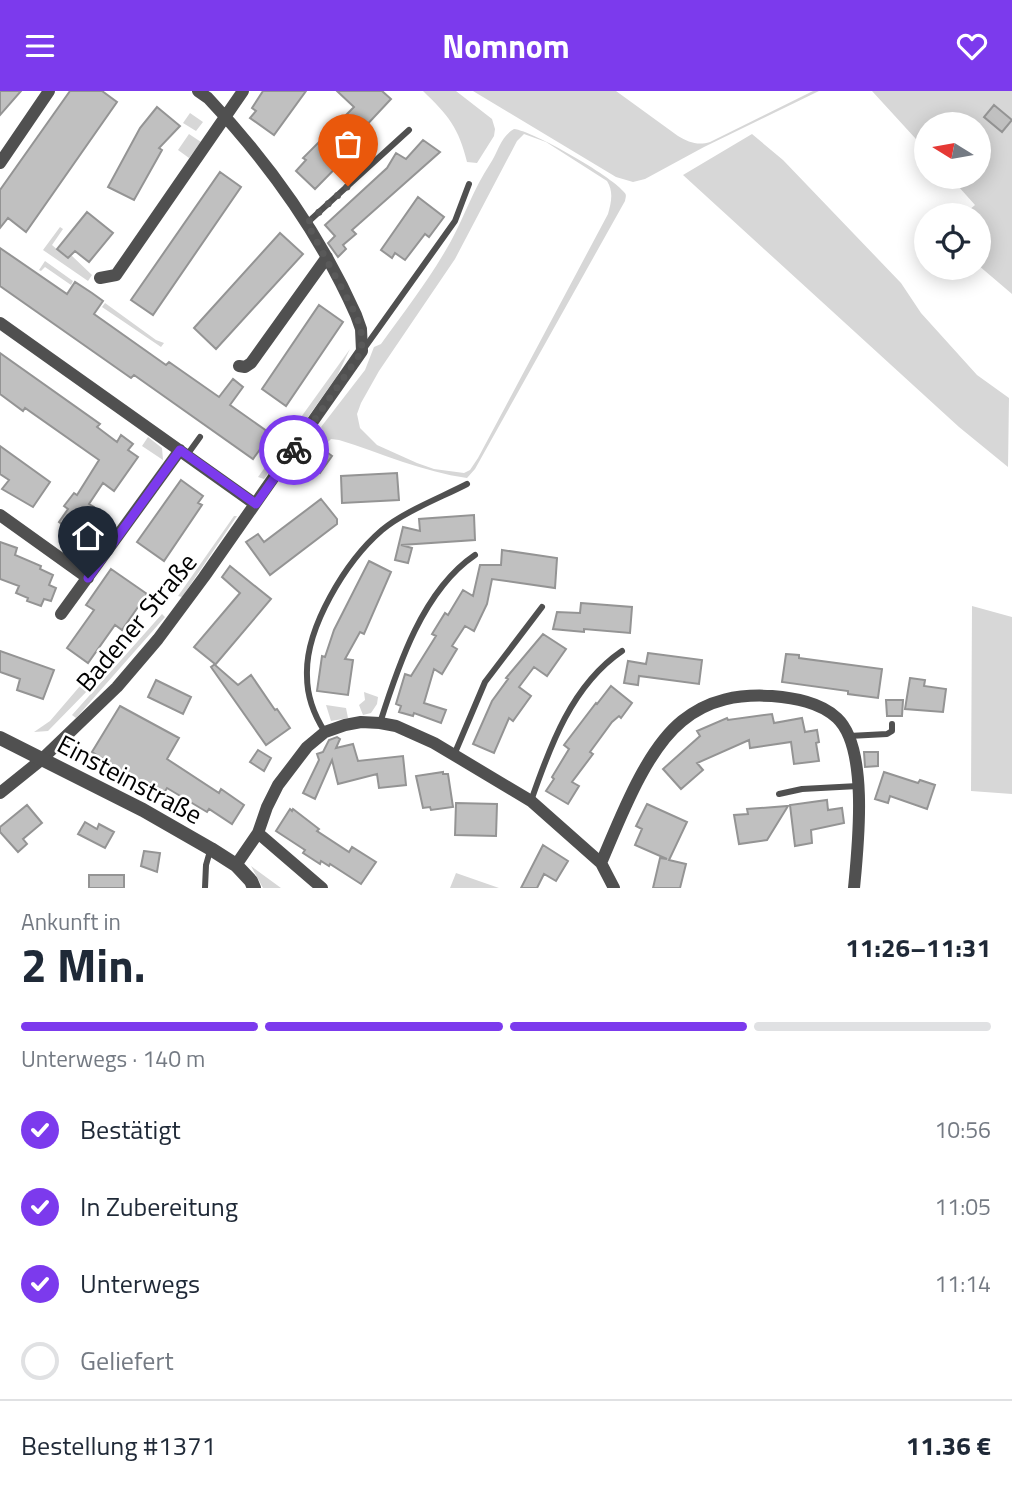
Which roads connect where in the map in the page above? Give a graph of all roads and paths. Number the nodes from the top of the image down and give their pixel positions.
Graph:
1 (49, 91) edge
2 (198, 91) edge
3 (243, 91) edge
4 (225, 116) junction
5 (409, 130) dead end
6 (0, 163) edge
7 (469, 184) dead end
8 (307, 223) junction
9 (327, 257) junction
10 (100, 278) dead end
11 (0, 323) edge
12 (362, 351) junction
13 (239, 366) dead end
14 (200, 437) dead end
15 (184, 452) junction
16 (467, 484) dead end
17 (256, 504) junction
18 (0, 515) edge
19 (475, 555) dead end
20 (88, 578) junction
21 (542, 607) dead end
22 (61, 614) dead end
23 (622, 651) dead end
24 (380, 723) junction
25 (892, 724) dead end
26 (325, 732) junction
27 (849, 736) junction
28 (0, 739) edge
29 (454, 755) junction
30 (41, 760) junction
31 (858, 786) junction
32 (0, 793) edge
33 (779, 794) dead end
34 (531, 801) junction
35 (258, 833) junction
36 (211, 849) junction
37 (601, 863) junction
38 (236, 865) junction
39 (205, 888) edge
40 (254, 888) edge
41 (322, 888) edge
42 (614, 888) edge
43 (854, 888) edge

1 - 6 street
2 - 4 street
3 - 4 street
4 - 8 street
4 - 10 street
5 - 8 lane
7 - 12 lane, Badener Straße
8 - 9 street
9 - 12 street
9 - 13 street
11 - 15 street
12 - 17 street, Badener Straße
14 - 15 lane
15 - 17 street
15 - 20 street
16 - 26 lane
17 - 30 street, Badener Straße
18 - 20 street
19 - 24 lane
20 - 22 street
21 - 29 lane
23 - 34 lane
24 - 26 street
24 - 29 street
25 - 27 lane
26 - 35 street
27 - 31 street
27 - 37 street
28 - 30 street, Einsteinstraße
29 - 34 street
30 - 32 street, Badener Straße
30 - 36 street, Einsteinstraße
31 - 33 lane
31 - 43 street
34 - 37 street
35 - 38 street
35 - 41 street
36 - 38 street, Einsteinstraße
36 - 39 lane
37 - 42 street
38 - 40 street, Einsteinstraße

